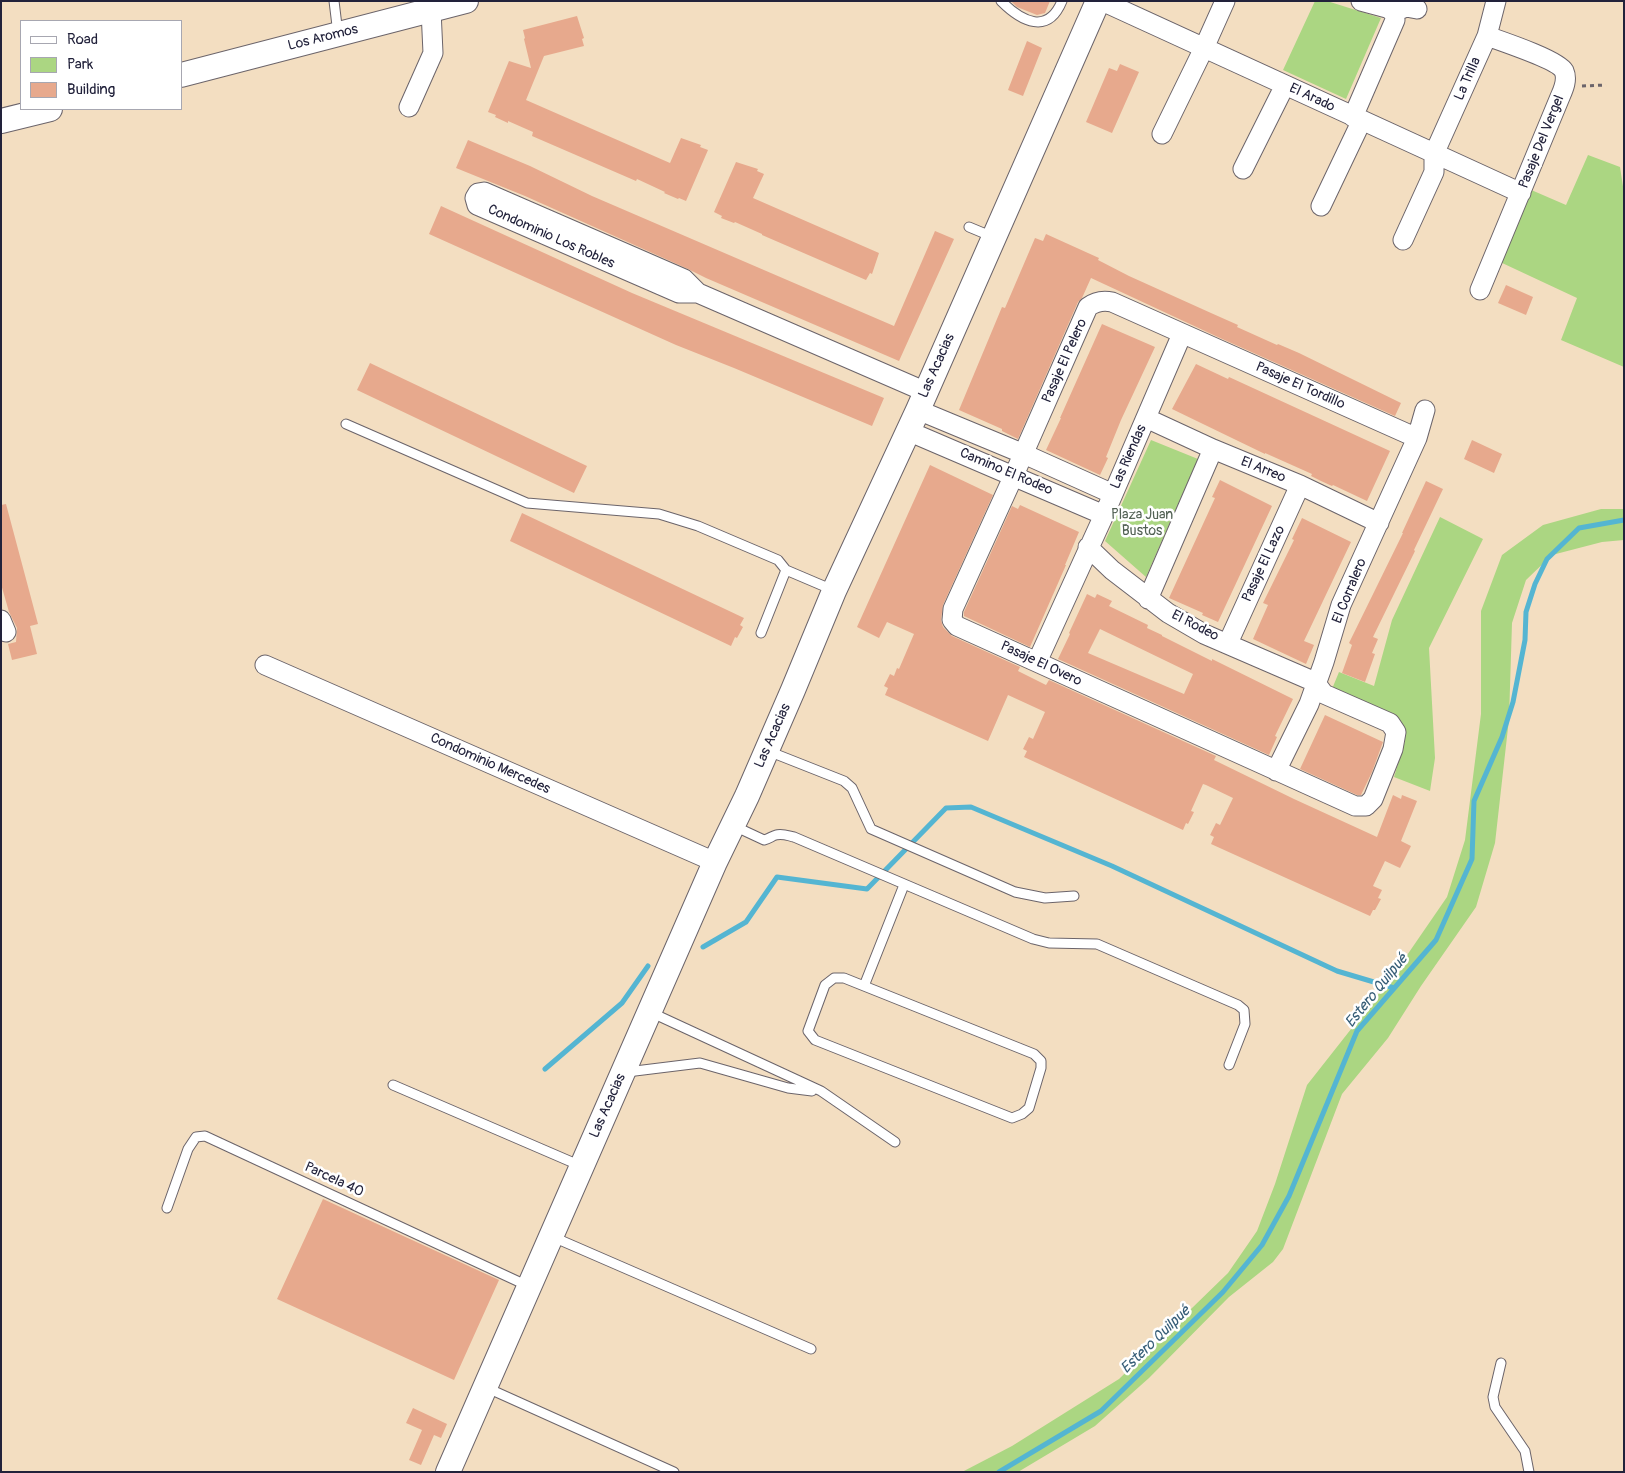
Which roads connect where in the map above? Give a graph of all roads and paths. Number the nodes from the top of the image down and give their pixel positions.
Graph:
1 (334, 1) edge
2 (466, 1) edge
3 (1001, 1) edge
4 (1062, 1) edge
5 (1100, 1) edge
6 (1225, 1) edge
7 (1360, 1) edge
8 (1496, 1) edge
9 (1417, 9) dead end
10 (431, 10) junction
11 (1394, 12) junction
12 (338, 34) junction
13 (1486, 36) junction
14 (1204, 48) junction
15 (182, 75) edge
16 (1284, 85) junction
17 (1606, 85) dead end
18 (1564, 87) junction
19 (409, 108) dead end
20 (46, 110) edge
21 (1358, 118) junction
22 (1, 121) edge
23 (1162, 134) dead end
24 (1434, 154) junction
25 (1243, 169) dead end
26 (1521, 193) junction
27 (1321, 206) dead end
28 (970, 227) dead end
29 (994, 238) junction
30 (1403, 240) dead end
31 (1480, 290) dead end
32 (698, 293) junction
33 (1182, 334) junction
34 (1425, 410) dead end
35 (917, 411) junction
36 (1146, 418) junction
37 (346, 424) dead end
38 (1417, 438) junction
39 (1214, 449) junction
40 (1024, 454) junction
41 (1014, 475) junction
42 (1300, 485) junction
43 (1113, 494) junction
44 (1104, 515) junction
45 (1379, 523) junction
46 (1088, 547) junction
47 (786, 570) junction
48 (834, 591) junction
49 (1148, 599) junction
50 (761, 633) dead end
51 (1228, 643) junction
52 (1037, 662) junction
53 (265, 665) dead end
54 (1316, 682) junction
55 (767, 750) junction
56 (1276, 771) junction
57 (732, 826) junction
58 (715, 862) junction
59 (904, 885) junction
60 (1074, 896) dead end
61 (864, 986) junction
62 (650, 1012) junction
63 (1229, 1065) dead end
64 (624, 1072) junction
65 (393, 1085) dead end
66 (821, 1092) junction
67 (895, 1142) dead end
68 (581, 1166) junction
69 (167, 1208) dead end
70 (550, 1236) junction
71 (529, 1286) junction
72 (811, 1349) dead end
73 (1501, 1362) dead end
74 (485, 1387) junction
75 (448, 1472) edge
76 (674, 1472) edge
77 (1529, 1472) edge

1 - 12 lane
2 - 10 street, Los Aromos
3 - 4 lane
5 - 14 street, El Arado
5 - 29 street, Las Acacias
6 - 14 street
7 - 11 street
8 - 13 street, La Trilla
9 - 11 street
10 - 12 street, Los Aromos
10 - 19 street
11 - 21 street
12 - 15 street, Los Aromos
13 - 18 street, Pasaje Del Vergel
13 - 24 street, La Trilla
14 - 16 street, El Arado
14 - 23 street
16 - 21 street, El Arado
16 - 25 street
17 - 18 path
18 - 26 street, Pasaje Del Vergel
20 - 22 street
21 - 24 street, El Arado
21 - 27 street
24 - 26 street, El Arado
24 - 30 street, La Trilla
26 - 31 street, Pasaje Del Vergel
28 - 29 lane
29 - 35 street, Las Acacias
32 - 32 street, Condominio Los Robles
32 - 35 street, Condominio Los Robles
33 - 36 street, Las Riendas
33 - 38 street, Pasaje El Tordillo
33 - 40 street, Pasaje El Pelero
34 - 38 street, El Corralero
35 - 40 street, Camino El Rodeo
35 - 41 street, Camino El Rodeo
35 - 48 street, Las Acacias
36 - 39 street, El Arreo
36 - 43 street, Las Riendas
37 - 47 lane
38 - 45 street, El Corralero
39 - 42 street, El Arreo
39 - 49 street
40 - 41 street
40 - 43 street, Camino El Rodeo
41 - 44 street, Camino El Rodeo
41 - 52 street, Pasaje El Overo
42 - 45 street, El Arreo
42 - 51 street, Pasaje El Lazo
43 - 44 street, Las Riendas
44 - 46 street, Las Riendas
45 - 54 street, El Corralero
46 - 49 street, El Rodeo
46 - 52 street, Las Riendas
47 - 48 lane
47 - 50 lane
48 - 55 street, Las Acacias
49 - 51 street, El Rodeo
51 - 54 street, El Rodeo
52 - 56 street, Pasaje El Overo
53 - 58 street, Condominio Mercedes
54 - 56 street, El Corralero
54 - 56 street, El Rodeo
55 - 57 street, Las Acacias
55 - 60 lane
57 - 58 street, Las Acacias
57 - 59 lane
58 - 62 street, Las Acacias
59 - 61 lane
59 - 63 lane
61 - 61 lane
62 - 64 street, Las Acacias
62 - 66 lane
64 - 66 lane
64 - 68 street, Las Acacias
65 - 68 lane
66 - 67 lane
68 - 70 street, Las Acacias
69 - 71 lane, Parcela 40
70 - 71 street, Las Acacias
70 - 72 lane
71 - 74 street, Las Acacias
73 - 77 lane
74 - 75 street, Las Acacias
74 - 76 lane

